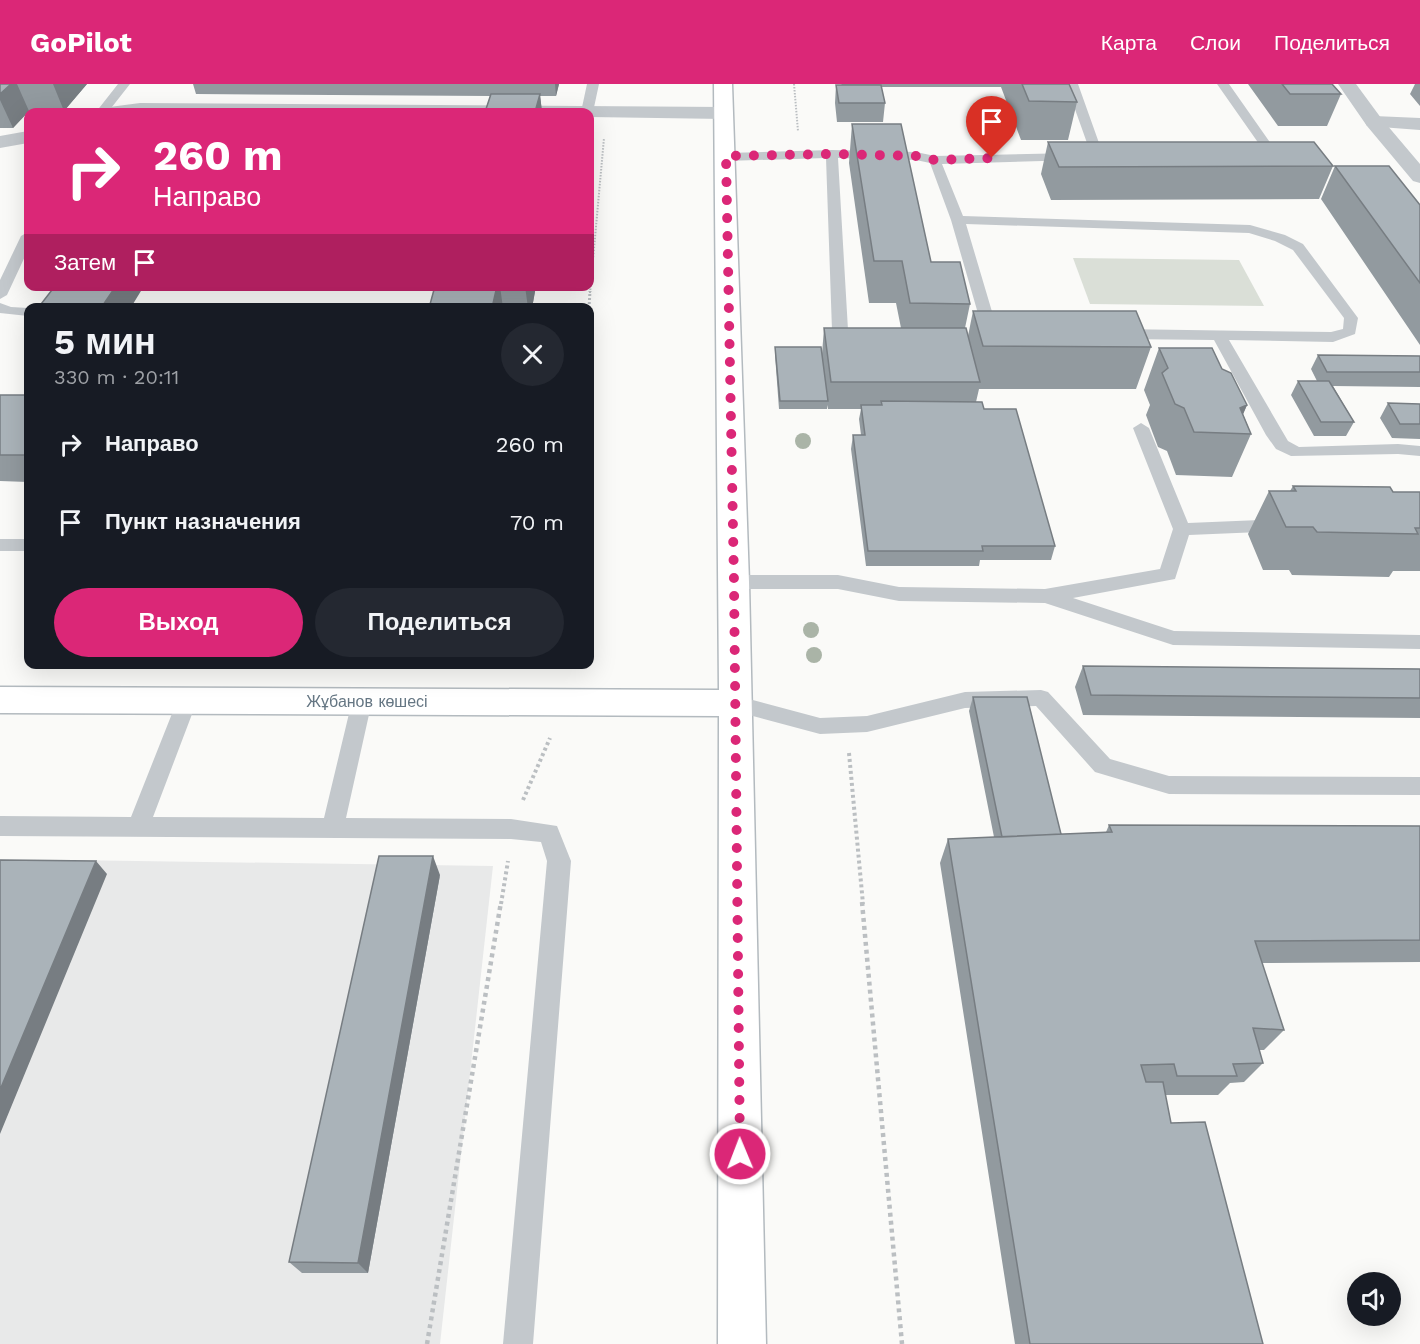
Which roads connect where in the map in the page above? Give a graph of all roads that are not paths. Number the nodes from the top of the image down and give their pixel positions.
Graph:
1 (124, 84) edge
2 (593, 84) edge
3 (1072, 84) edge
4 (1223, 84) edge
5 (1347, 84) edge
6 (724, 98) edge
7 (105, 108) edge
8 (588, 108) edge
9 (594, 112) edge
10 (1374, 122) junction
11 (1420, 124) edge
12 (24, 138) edge
13 (0, 142) edge
14 (832, 154) junction
15 (726, 156) junction
16 (1275, 159) edge
17 (935, 160) junction
18 (1420, 177) edge
19 (958, 220) junction
20 (20, 244) edge
21 (0, 295) edge
22 (0, 307) edge
23 (24, 312) edge
24 (840, 330) edge
25 (1020, 331) edge
26 (1100, 334) edge
27 (1220, 336) junction
28 (1141, 428) dead end
29 (1420, 451) edge
30 (1301, 524) edge
31 (1182, 529) junction
32 (0, 545) edge
33 (24, 545) edge
34 (734, 582) junction
35 (1045, 596) junction
36 (1420, 642) edge
37 (0, 700) edge
38 (187, 701) junction
39 (362, 701) junction
40 (734, 703) junction
41 (1420, 786) edge
42 (0, 826) edge
43 (138, 828) junction
44 (333, 828) junction
45 (518, 1344) edge
46 (742, 1344) edge

1 - 7 lane
2 - 8 lane
3 - 17 lane
4 - 16 lane
5 - 10 street
6 - 9 street
6 - 15 main road
10 - 11 street
10 - 18 street
12 - 13 street
14 - 15 lane
14 - 17 lane
14 - 24 lane
15 - 34 main road
17 - 19 lane
19 - 25 lane
19 - 27 lane
20 - 21 lane
22 - 23 lane
26 - 27 lane
27 - 29 lane
28 - 31 lane
30 - 31 lane
31 - 35 lane
32 - 33 lane
34 - 35 lane
34 - 40 main road
35 - 36 lane
37 - 38 main road, Жұбанов көшесі
38 - 39 main road, Жұбанов көшесі
38 - 43 lane
39 - 40 main road, Жұбанов көшесі
39 - 44 lane
40 - 41 lane
40 - 46 main road
42 - 43 lane
43 - 44 lane
44 - 45 lane

